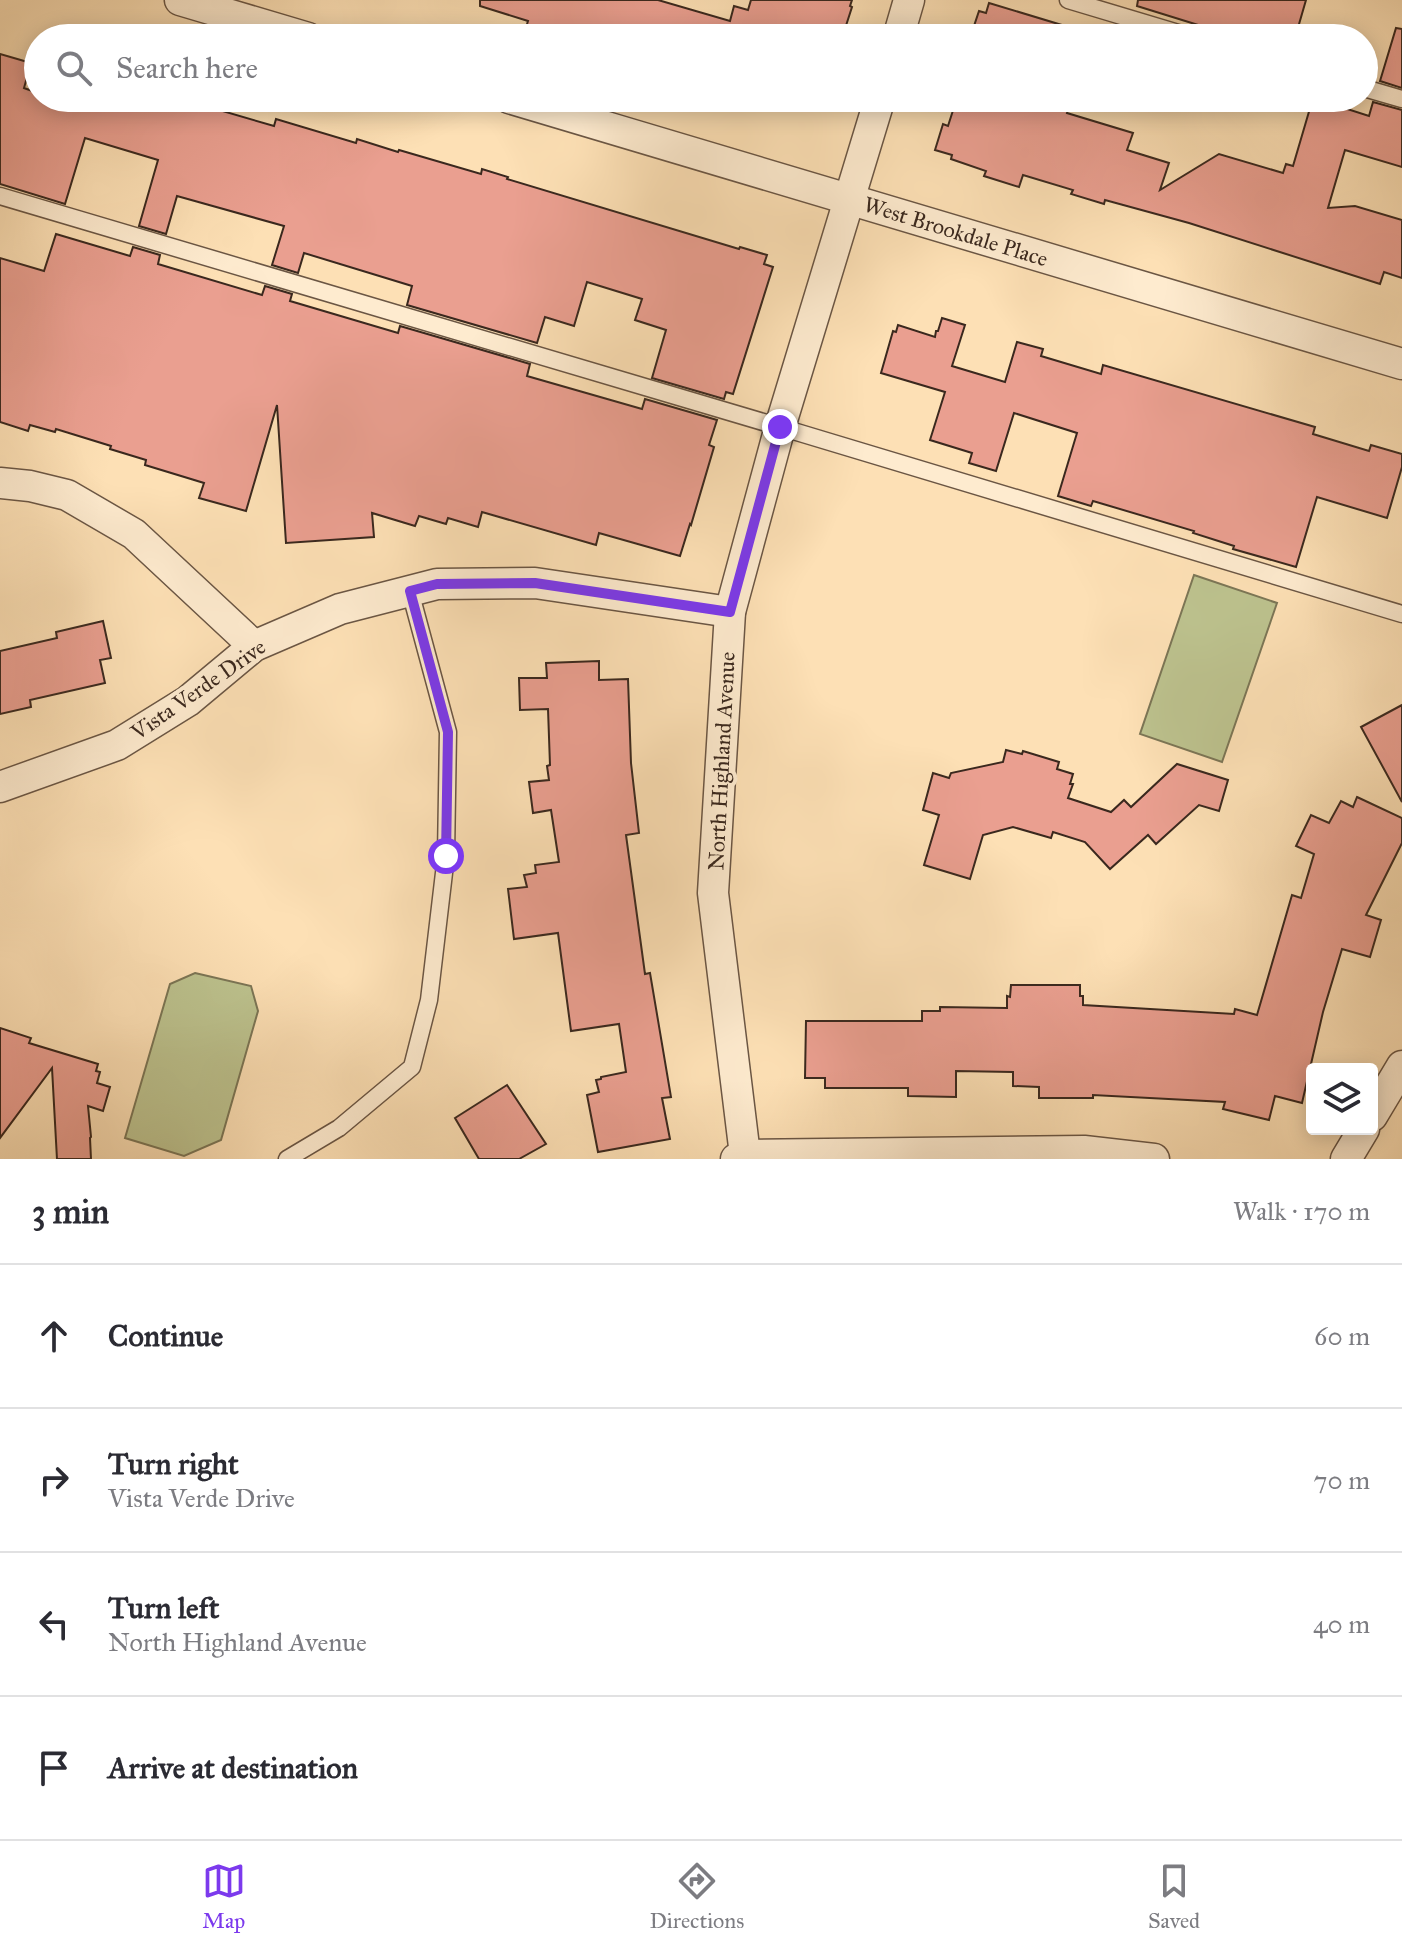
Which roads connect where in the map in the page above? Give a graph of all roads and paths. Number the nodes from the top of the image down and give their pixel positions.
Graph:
1 (180, 0) edge
2 (909, 0) edge
3 (1068, 0) edge
4 (261, 24) edge
5 (902, 24) edge
6 (1148, 24) edge
7 (1378, 92) edge
8 (1402, 99) edge
9 (556, 112) edge
10 (876, 112) edge
11 (0, 196) edge
12 (849, 199) junction
13 (1402, 364) edge
14 (780, 427) junction
15 (0, 483) edge
16 (410, 591) junction
17 (730, 612) junction
18 (1402, 614) edge
19 (254, 646) junction
20 (0, 787) edge
21 (1402, 1066) edge
22 (1378, 1106) edge
23 (1360, 1135) edge
24 (740, 1157) edge
25 (287, 1159) edge
26 (1154, 1159) edge
27 (1346, 1159) edge

1 - 4 street
2 - 5 street
3 - 6 lane
7 - 8 lane
9 - 12 street, West Brookdale Place
10 - 12 street, North Highland Avenue
11 - 14 lane
12 - 13 street, West Brookdale Place
12 - 14 street, North Highland Avenue
14 - 17 street, North Highland Avenue
14 - 18 lane
15 - 19 street
16 - 17 street, Vista Verde Drive
16 - 19 street, Vista Verde Drive
16 - 25 lane
17 - 24 street, North Highland Avenue
19 - 20 street, Vista Verde Drive
21 - 22 street
23 - 27 street
24 - 26 street

